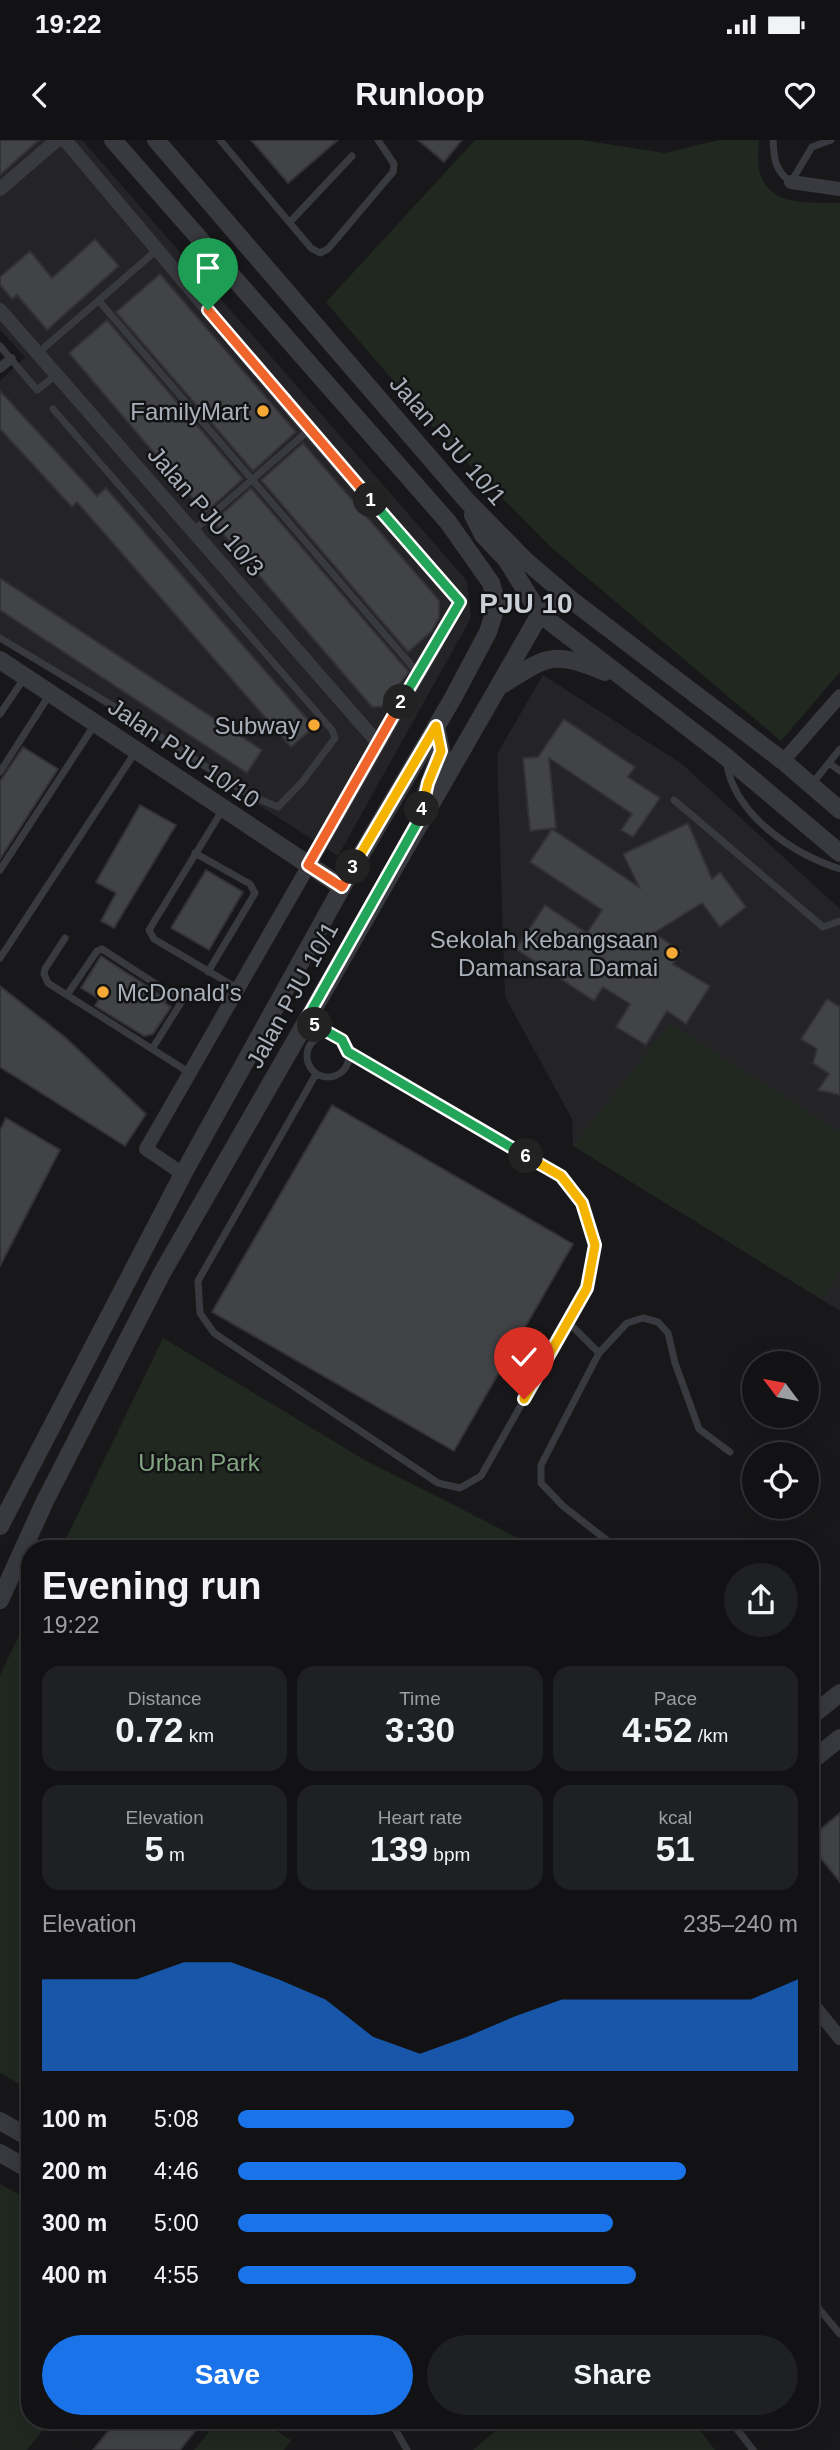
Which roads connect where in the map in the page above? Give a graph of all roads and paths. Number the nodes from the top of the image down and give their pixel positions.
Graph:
1 (57, 140) edge
2 (65, 140) edge
3 (113, 140) edge
4 (156, 140) edge
5 (220, 140) edge
6 (378, 140) edge
7 (774, 140) edge
8 (831, 140) edge
9 (352, 156) dead end
10 (791, 182) junction
11 (1, 186) edge
12 (840, 189) edge
13 (290, 222) junction
14 (158, 250) junction
15 (99, 301) junction
16 (0, 310) edge
17 (0, 346) edge
18 (38, 353) junction
19 (11, 359) junction
20 (0, 368) edge
21 (57, 374) junction
22 (53, 409) dead end
23 (309, 430) junction
24 (252, 479) junction
25 (467, 501) junction
26 (193, 531) junction
27 (574, 602) junction
28 (540, 614) junction
29 (0, 638) edge
30 (0, 660) edge
31 (418, 673) junction
32 (25, 677) junction
33 (627, 681) junction
34 (497, 688) junction
35 (50, 694) junction
36 (840, 696) edge
37 (0, 714) edge
38 (96, 724) junction
39 (436, 726) junction
40 (378, 743) junction
41 (840, 749) edge
42 (136, 751) junction
43 (725, 756) junction
44 (783, 761) junction
45 (829, 763) junction
46 (840, 771) edge
47 (0, 772) edge
48 (811, 785) junction
49 (674, 800) dead end
50 (224, 809) junction
51 (840, 810) edge
52 (420, 818) junction
53 (804, 822) junction
54 (840, 835) edge
55 (195, 853) junction
56 (840, 853) edge
57 (308, 865) junction
58 (840, 869) edge
59 (0, 870) edge
60 (342, 887) junction
61 (840, 921) edge
62 (65, 938) dead end
63 (0, 958) edge
64 (208, 971) junction
65 (237, 988) junction
66 (187, 993) dead end
67 (67, 995) junction
68 (182, 1001) junction
69 (306, 1020) junction
70 (329, 1034) junction
71 (152, 1049) junction
72 (289, 1052) junction
73 (348, 1052) junction
74 (308, 1064) junction
75 (190, 1073) junction
76 (316, 1074) junction
77 (183, 1174) junction
78 (568, 1322) junction
79 (599, 1353) junction
80 (730, 1452) dead end
81 (45, 1501) junction
82 (0, 1526) edge
83 (22, 1540) edge
84 (27, 1540) edge
85 (606, 1540) edge
86 (21, 1543) edge
87 (21, 1554) edge
88 (0, 1579) edge
89 (0, 1600) edge
90 (840, 1693) edge
91 (819, 1710) edge
92 (838, 1742) edge
93 (819, 1756) edge
94 (819, 2012) edge
95 (840, 2038) edge
96 (0, 2121) edge
97 (21, 2133) edge
98 (0, 2153) edge
99 (21, 2165) edge
100 (819, 2309) edge
101 (840, 2334) edge
102 (395, 2429) edge
103 (737, 2429) edge
104 (407, 2450) edge
105 (752, 2450) edge

1 - 11 street
2 - 14 street
3 - 39 street, Jalan PJU 10/1
4 - 25 street, Jalan PJU 10/1
5 - 13 lane
6 - 13 lane
7 - 10 lane
8 - 10 lane
9 - 13 lane
10 - 12 street
14 - 15 lane
14 - 23 street
15 - 18 lane
15 - 24 lane
16 - 18 street, Jalan PJU 10/3
17 - 19 lane
18 - 21 street, Jalan PJU 10/3
19 - 20 street
19 - 21 lane
21 - 26 street, Jalan PJU 10/3
22 - 29 lane
23 - 24 lane
23 - 31 street
24 - 26 lane
24 - 31 lane
25 - 27 street, Jalan PJU 10/1
25 - 28 street
26 - 40 street, Jalan PJU 10/3
27 - 28 street
27 - 44 street, Jalan PJU 10/1
28 - 33 street
28 - 34 street, Jalan PJU 10/1
30 - 32 street, Jalan PJU 10/10
31 - 40 street
32 - 35 street, Jalan PJU 10/10
32 - 37 lane
33 - 34 street
33 - 43 street
34 - 52 street, Jalan PJU 10/1
35 - 38 street, Jalan PJU 10/10
35 - 47 lane
36 - 44 street
38 - 42 street, Jalan PJU 10/10
38 - 59 lane
39 - 52 street
39 - 60 street, Jalan PJU 10/1
40 - 57 street
41 - 45 lane
42 - 50 street, Jalan PJU 10/10
42 - 63 lane
43 - 53 street
43 - 58 lane
44 - 48 street, Jalan PJU 10/1
45 - 46 lane
45 - 48 lane
48 - 51 street, Jalan PJU 10/1
49 - 61 lane
50 - 55 lane
50 - 57 street, Jalan PJU 10/10
52 - 69 street, Jalan PJU 10/1
53 - 54 street
53 - 56 street
55 - 64 lane
55 - 64 lane
57 - 60 street, Jalan PJU 10/10
57 - 65 street
60 - 77 street, Jalan PJU 10/1
62 - 67 lane
64 - 65 lane
65 - 75 street
66 - 68 lane
67 - 68 lane
67 - 71 lane
68 - 71 lane
69 - 70 lane
69 - 72 street, Jalan PJU 10/1
70 - 73 lane
70 - 74 lane
71 - 75 lane
72 - 74 lane
72 - 81 street, Jalan PJU 10/1
73 - 76 lane
73 - 78 lane
74 - 76 lane
75 - 77 street
76 - 78 lane
77 - 82 street, Jalan PJU 10/1
78 - 79 lane
79 - 80 lane
79 - 85 lane
81 - 83 street
81 - 84 street, Jalan PJU 10/1
86 - 88 street
87 - 89 street, Jalan PJU 10/1
90 - 91 street
92 - 93 street
94 - 95 street
96 - 97 street
98 - 99 street
100 - 101 lane
102 - 104 lane
103 - 105 lane

